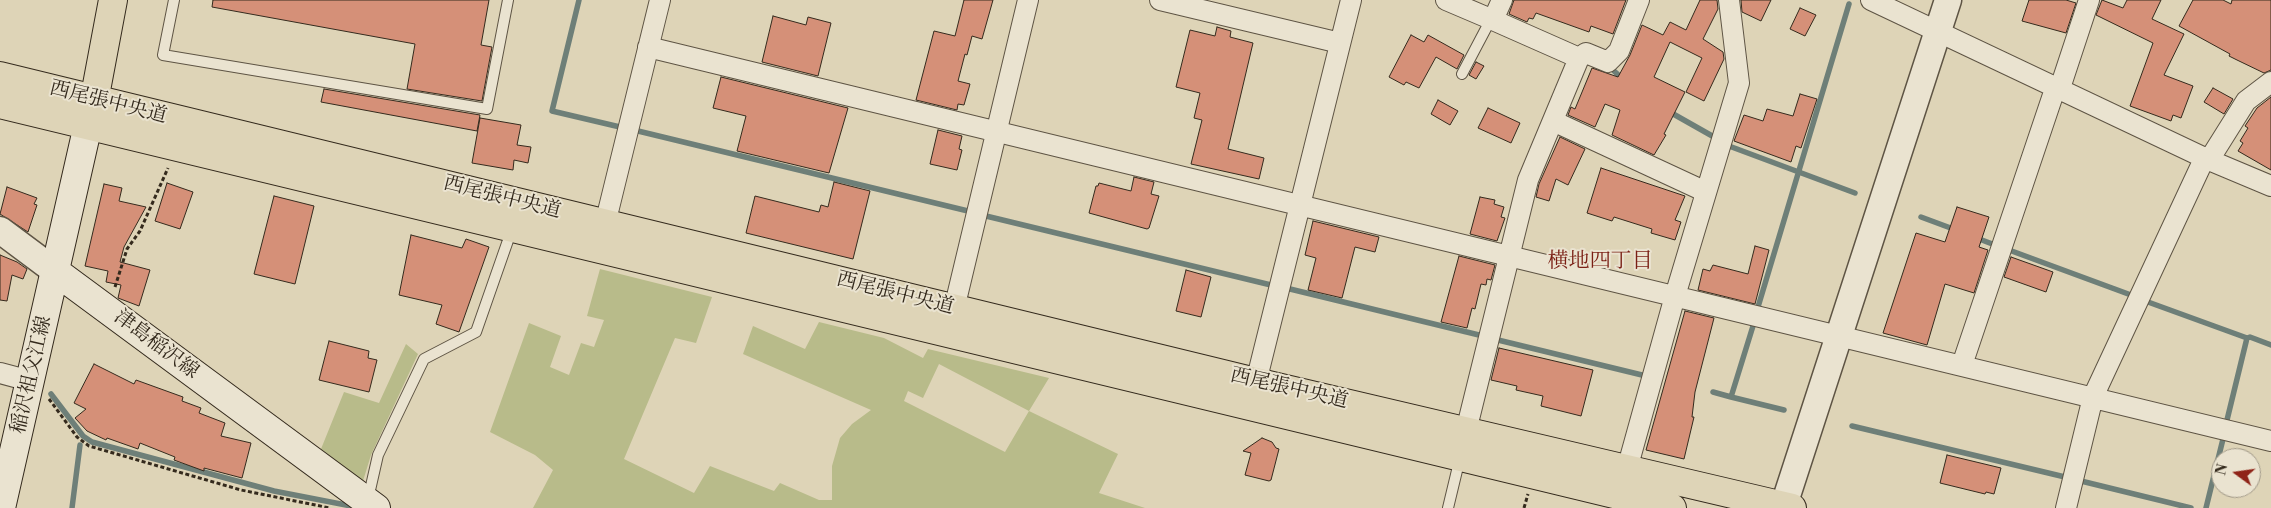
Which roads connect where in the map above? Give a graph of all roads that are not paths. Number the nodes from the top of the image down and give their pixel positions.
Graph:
1 (113, 0) edge
2 (174, 0) edge
3 (508, 0) edge
4 (660, 0) edge
5 (1028, 0) edge
6 (1160, 0) edge
7 (1351, 0) edge
8 (1446, 0) edge
9 (1502, 0) edge
10 (1639, 0) edge
11 (1729, 0) edge
12 (1871, 0) edge
13 (1948, 0) edge
14 (2089, 0) edge
15 (1492, 19) junction
16 (1938, 31) junction
17 (1340, 43) junction
18 (648, 47) junction
19 (1579, 58) junction
20 (1462, 74) dead end
21 (0, 76) edge
22 (2271, 82) edge
23 (2058, 87) junction
24 (95, 99) junction
25 (0, 104) edge
26 (1553, 121) junction
27 (88, 125) junction
28 (996, 132) junction
29 (2207, 158) junction
30 (2271, 186) edge
31 (1706, 192) junction
32 (1300, 206) junction
33 (605, 224) junction
34 (512, 228) junction
35 (0, 230) edge
36 (1509, 256) junction
37 (55, 271) junction
38 (1675, 296) junction
39 (954, 308) junction
40 (1838, 336) junction
41 (1962, 366) junction
42 (0, 373) edge
43 (1256, 382) junction
44 (38, 388) junction
45 (2093, 397) junction
46 (2271, 441) edge
47 (1463, 444) junction
48 (1627, 469) junction
49 (1622, 502) edge
50 (372, 505) edge
51 (1786, 507) edge
52 (1, 508) edge
53 (1448, 508) edge
54 (1672, 508) edge
55 (2066, 508) edge

1 - 24 main road
2 - 3 lane
4 - 18 street
5 - 28 street
6 - 17 street
7 - 17 street
8 - 15 street
9 - 15 street
10 - 19 street
11 - 31 street
12 - 16 street
13 - 16 street
14 - 23 street
15 - 19 street
15 - 20 lane
16 - 23 street
16 - 40 street
17 - 32 street
18 - 28 street
18 - 33 street
19 - 26 street
21 - 24 main road, 西尾張中央道
22 - 29 street
23 - 29 street
23 - 41 street
24 - 27 main road
24 - 33 main road, 西尾張中央道
25 - 27 main road, 西尾張中央道
26 - 31 street
26 - 36 street
27 - 34 main road, 西尾張中央道
27 - 37 main road
28 - 32 street
28 - 39 street
29 - 30 street
29 - 45 street
31 - 38 street
32 - 36 street
32 - 43 street
33 - 39 main road, 西尾張中央道
34 - 47 main road, 西尾張中央道
34 - 50 lane
35 - 37 street
36 - 38 street
36 - 47 street
37 - 44 main road, 稲沢祖父江線
37 - 50 main road, 津島稲沢線
38 - 40 street
38 - 48 street
39 - 43 main road, 西尾張中央道
40 - 41 street
40 - 51 street
41 - 45 street
42 - 44 street
43 - 47 main road, 西尾張中央道
44 - 52 main road, 稲沢祖父江線
45 - 46 street
45 - 55 street
47 - 48 main road, 西尾張中央道
47 - 49 main road, 西尾張中央道
47 - 53 lane
48 - 51 main road, 西尾張中央道
49 - 54 main road, 西尾張中央道

